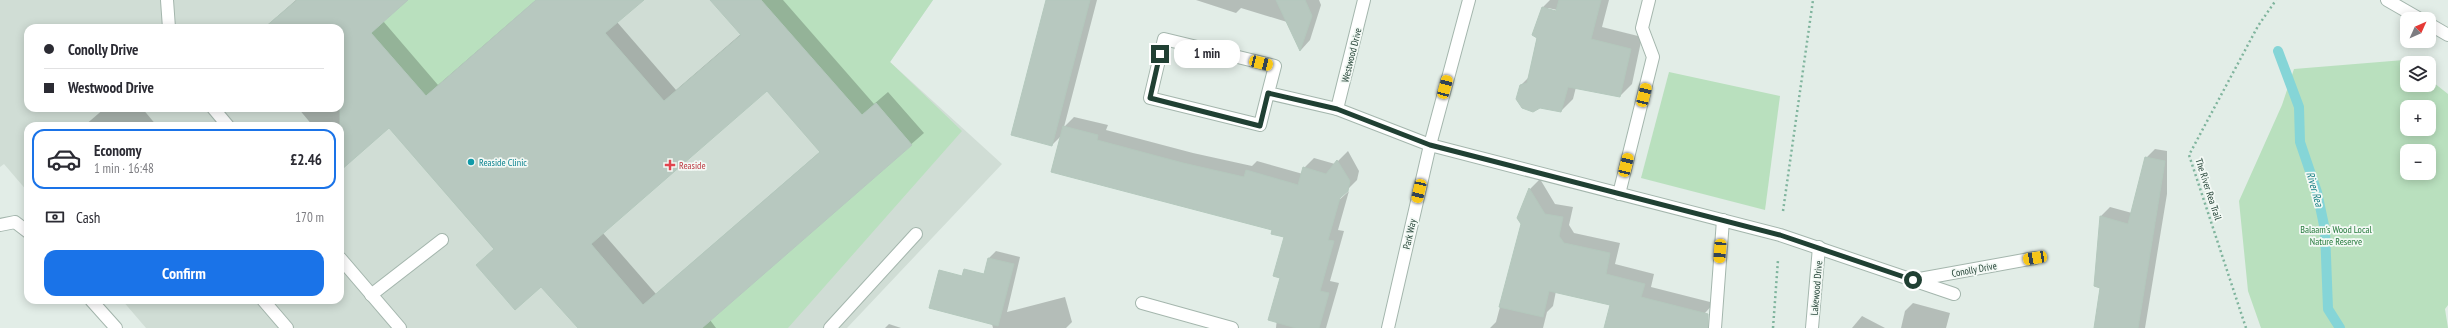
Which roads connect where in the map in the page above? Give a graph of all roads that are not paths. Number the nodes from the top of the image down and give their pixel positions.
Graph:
1 (167, 0) edge
2 (1364, 0) edge
3 (1469, 0) edge
4 (1649, 0) edge
5 (2387, 0) edge
6 (2408, 12) edge
7 (169, 24) edge
8 (2436, 28) edge
9 (2448, 35) edge
10 (1268, 93) junction
11 (1337, 109) junction
12 (216, 112) edge
13 (225, 122) edge
14 (1430, 145) junction
15 (1619, 194) junction
16 (1723, 220) junction
17 (0, 225) edge
18 (24, 229) edge
19 (916, 234) dead end
20 (442, 240) dead end
21 (1819, 247) junction
22 (2035, 258) dead end
23 (344, 263) edge
24 (1913, 280) junction
25 (1954, 294) dead end
26 (371, 295) junction
27 (1142, 303) dead end
28 (95, 304) edge
29 (266, 304) edge
30 (116, 328) edge
31 (287, 328) edge
32 (400, 328) edge
33 (830, 328) edge
34 (1232, 328) edge
35 (1388, 328) edge
36 (1715, 328) edge
37 (1812, 328) edge

1 - 7 street
2 - 11 street, Westwood Drive
3 - 14 street, Park Way
4 - 15 street
5 - 6 street
8 - 9 street
10 - 10 street
10 - 11 street
11 - 14 street
12 - 13 street
14 - 15 street, Conolly Drive
14 - 35 street, Park Way
15 - 16 street, Conolly Drive
16 - 21 street, Conolly Drive
16 - 36 street
17 - 18 street
19 - 33 street
20 - 26 street
21 - 24 street, Conolly Drive
21 - 37 street, Lakewood Drive
22 - 24 street, Conolly Drive
23 - 26 street
24 - 25 street, Conolly Drive
26 - 32 street
27 - 34 street
28 - 30 street
29 - 31 street

